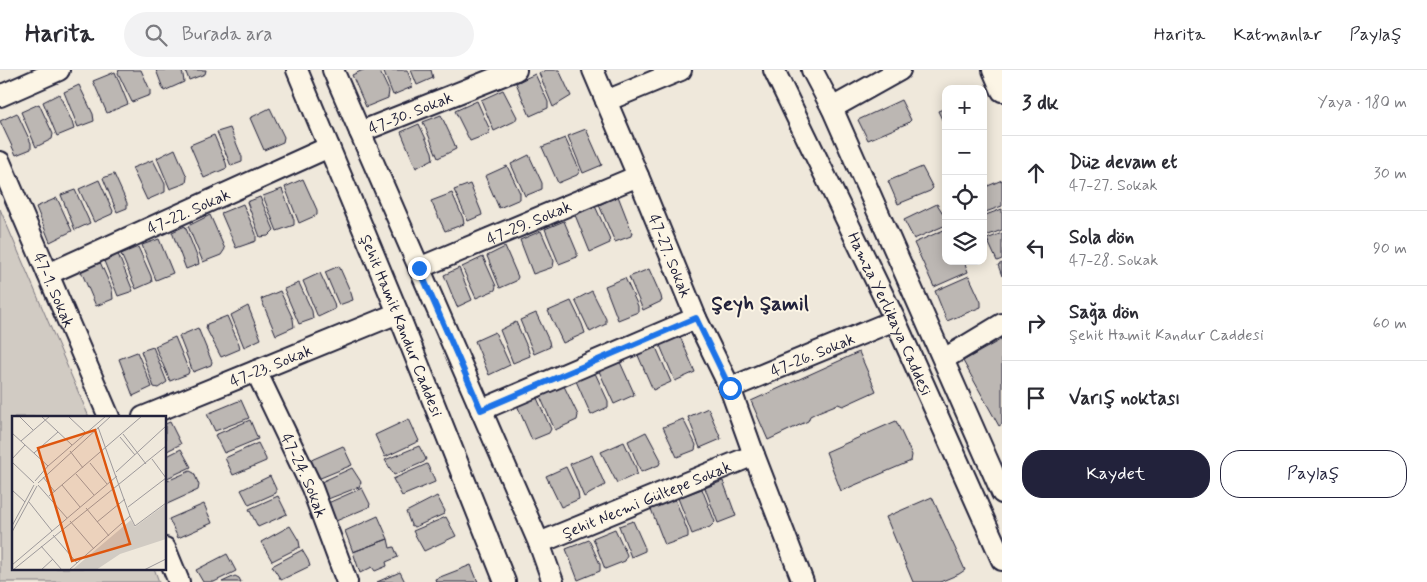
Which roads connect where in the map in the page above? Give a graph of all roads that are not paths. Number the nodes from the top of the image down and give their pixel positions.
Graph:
1 (59, 70) edge
2 (297, 70) edge
3 (333, 70) edge
4 (516, 70) edge
5 (593, 70) edge
6 (681, 70) edge
7 (774, 70) edge
8 (812, 70) edge
9 (900, 70) edge
10 (993, 70) edge
11 (1002, 91) edge
12 (0, 96) edge
13 (606, 101) junction
14 (832, 108) junction
15 (360, 132) junction
16 (329, 147) junction
17 (0, 162) edge
18 (638, 176) junction
19 (419, 268) junction
20 (48, 274) junction
21 (398, 313) junction
22 (696, 318) junction
23 (895, 320) junction
24 (1002, 324) edge
25 (944, 359) junction
26 (256, 371) junction
27 (730, 388) junction
28 (481, 410) junction
29 (109, 416) edge
30 (145, 416) edge
31 (754, 455) junction
32 (1002, 493) edge
33 (539, 542) junction
34 (166, 550) edge
35 (1002, 560) edge
36 (179, 582) edge
37 (347, 582) edge
38 (505, 582) edge
39 (553, 582) edge
40 (802, 582) edge

1 - 12 street
2 - 16 street, Şehit Hamit Kandur Caddesi
3 - 15 street
4 - 15 street, 47-30. Sokak
5 - 13 street, 47-27. Sokak
6 - 13 street
7 - 23 street, Hamza Yerlikaya Caddesi
8 - 14 street, Hamza Yerlikaya Caddesi
9 - 14 street
10 - 11 street
13 - 18 street, 47-27. Sokak
14 - 25 street, Hamza Yerlikaya Caddesi
15 - 19 street
16 - 20 street, 47-22. Sokak
16 - 21 street, Şehit Hamit Kandur Caddesi
17 - 20 street, 47-1. Sokak
18 - 19 street, 47-29. Sokak
18 - 22 street, 47-27. Sokak
19 - 28 street
20 - 29 street, 47-1. Sokak
21 - 26 street, 47-23. Sokak
21 - 38 street, Şehit Hamit Kandur Caddesi
22 - 27 street, 47-27. Sokak
22 - 28 street
23 - 27 street, 47-26. Sokak
23 - 35 street, Hamza Yerlikaya Caddesi
24 - 25 street
25 - 32 street, Hamza Yerlikaya Caddesi
26 - 30 street, 47-23. Sokak
26 - 37 street, 47-24. Sokak
27 - 31 street, 47-27. Sokak
28 - 33 street
31 - 33 street, Şehit Necmi Gültepe Sokak
31 - 40 street, 47-27. Sokak
33 - 39 street
34 - 36 street

